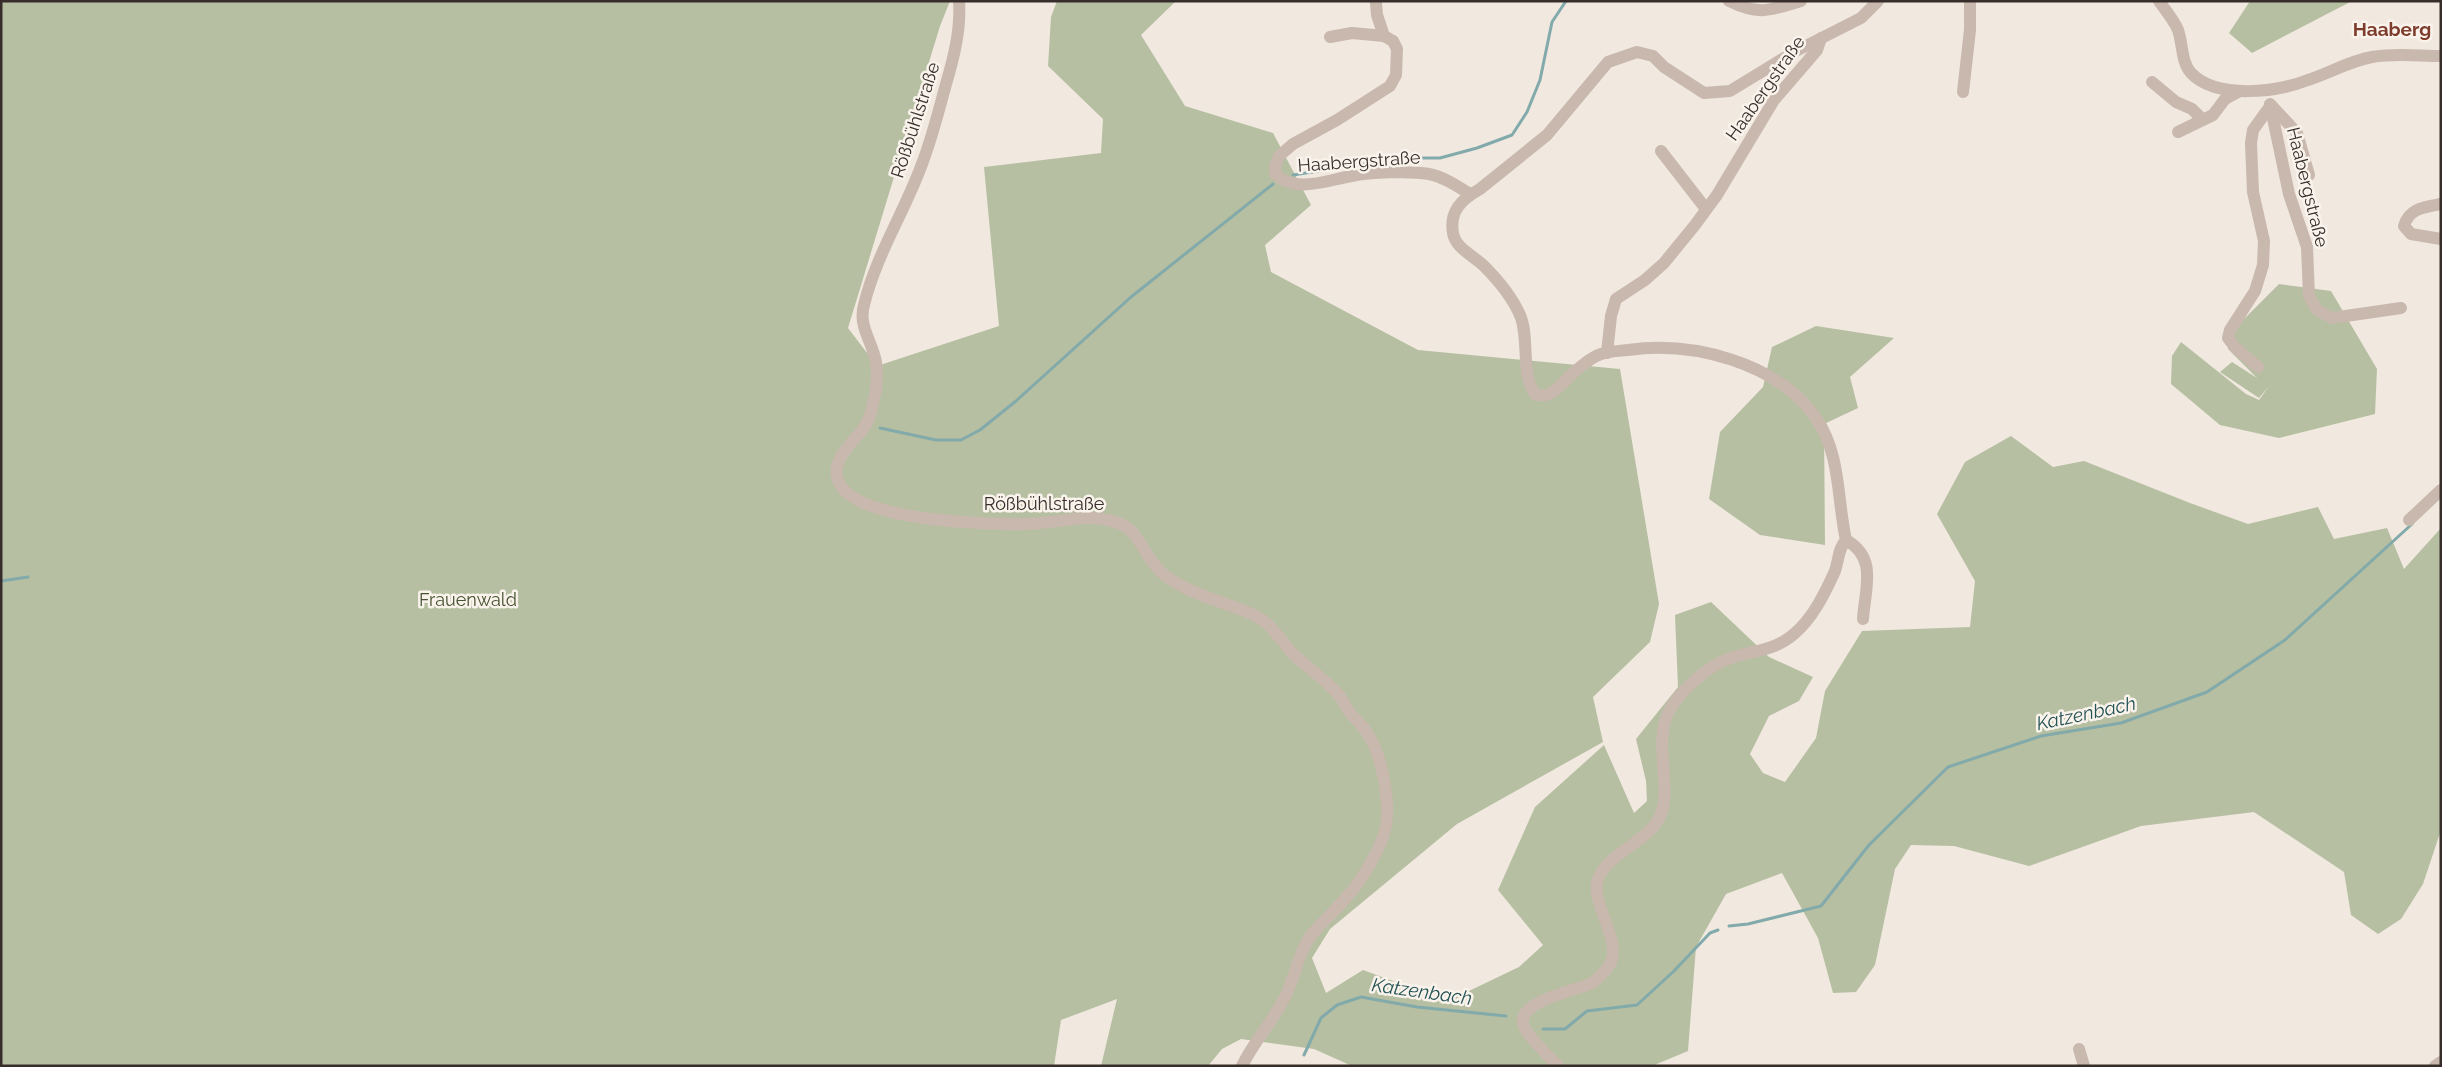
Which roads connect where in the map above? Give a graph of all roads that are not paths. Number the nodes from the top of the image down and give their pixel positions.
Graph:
1 (959, 1) edge
2 (1729, 1) edge
3 (1801, 1) edge
4 (1878, 1) edge
5 (1970, 1) edge
6 (2159, 1) edge
7 (1376, 3) dead end
8 (1384, 36) junction
9 (1330, 37) dead end
10 (1821, 38) junction
11 (2441, 56) edge
12 (2152, 82) dead end
13 (2267, 89) junction
14 (1963, 92) dead end
15 (2238, 92) junction
16 (2271, 105) junction
17 (2202, 119) junction
18 (2178, 132) dead end
19 (1661, 151) dead end
20 (2309, 175) dead end
21 (1470, 194) junction
22 (2441, 204) edge
23 (1706, 209) junction
24 (2441, 239) edge
25 (2400, 308) dead end
26 (1607, 353) junction
27 (2258, 367) dead end
28 (2441, 490) edge
29 (2409, 520) dead end
30 (1846, 540) junction
31 (1863, 619) dead end
32 (2079, 1049) dead end
33 (2441, 1062) edge
34 (1242, 1066) edge
35 (1558, 1066) edge
36 (2084, 1066) edge
37 (2435, 1066) edge

1 - 34 street, Rößbühlstraße
2 - 3 street
4 - 10 street, Haabergstraße
5 - 14 street
6 - 15 street
7 - 8 street, Haabergstraße
8 - 9 street
8 - 21 street, Haabergstraße
10 - 21 street, Haabergstraße
10 - 23 street, Haabergstraße
11 - 13 street
12 - 17 street
13 - 15 street
13 - 16 street, Haabergstraße
15 - 17 street
16 - 20 street, Haabergstraße
16 - 25 street, Haabergstraße
16 - 27 street, Haabergstraße
17 - 18 street
19 - 23 street
21 - 26 street, Haabergstraße
22 - 24 street
23 - 26 street, Haabergstraße
26 - 30 street
28 - 29 street
30 - 31 street
30 - 35 street
32 - 36 street
33 - 37 street

